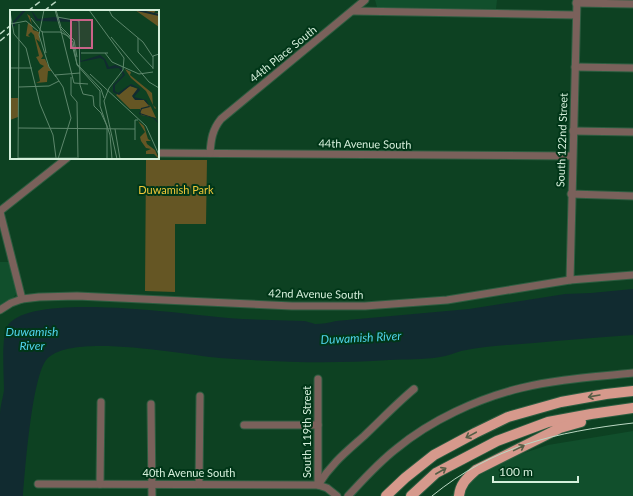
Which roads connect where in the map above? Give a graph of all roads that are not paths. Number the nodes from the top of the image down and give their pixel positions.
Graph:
1 (365, 0) edge
2 (576, 1) edge
3 (633, 4) edge
4 (353, 11) junction
5 (576, 15) junction
6 (575, 66) junction
7 (633, 68) edge
8 (573, 131) junction
9 (633, 132) edge
10 (159, 153) edge
11 (210, 153) junction
12 (572, 156) junction
13 (67, 159) edge
14 (571, 194) junction
15 (633, 196) edge
16 (0, 212) edge
17 (633, 275) edge
18 (570, 280) junction
19 (22, 299) junction
20 (0, 310) edge
21 (633, 373) edge
22 (318, 379) dead end
23 (414, 389) dead end
24 (633, 391) edge
25 (200, 396) dead end
26 (101, 402) dead end
27 (151, 404) dead end
28 (629, 408) edge
29 (244, 425) dead end
30 (318, 425) junction
31 (38, 484) dead end
32 (100, 484) junction
33 (152, 484) junction
34 (199, 484) junction
35 (318, 486) junction
36 (152, 496) edge
37 (337, 496) edge
38 (348, 496) edge
39 (386, 496) edge
40 (411, 496) edge
41 (459, 496) edge

1 - 4 street, 44th Place South
2 - 3 street
2 - 5 street, South 122nd Street
4 - 5 street
4 - 11 street, 44th Place South
5 - 6 street, South 122nd Street
6 - 7 street
6 - 8 street, South 122nd Street
8 - 9 street
8 - 12 street, South 122nd Street
10 - 11 street, 44th Avenue South
11 - 12 street, 44th Avenue South
12 - 14 street, South 122nd Street
13 - 16 street
14 - 15 street
14 - 18 street, South 122nd Street
16 - 19 street
17 - 18 street, 42nd Avenue South
18 - 19 street, 42nd Avenue South
19 - 20 street, 42nd Avenue South
21 - 38 street
22 - 30 street, South 119th Street
23 - 35 street
24 -> 39 highway
25 - 34 street
26 - 32 street
27 - 33 street
40 -> 28 highway
41 -> 28 highway
29 - 30 street
30 - 35 street, South 119th Street
31 - 32 street, 40th Avenue South
32 - 33 street, 40th Avenue South
33 - 34 street, 40th Avenue South
33 - 36 street
34 - 35 street, 40th Avenue South
35 - 37 street, 40th Avenue South

